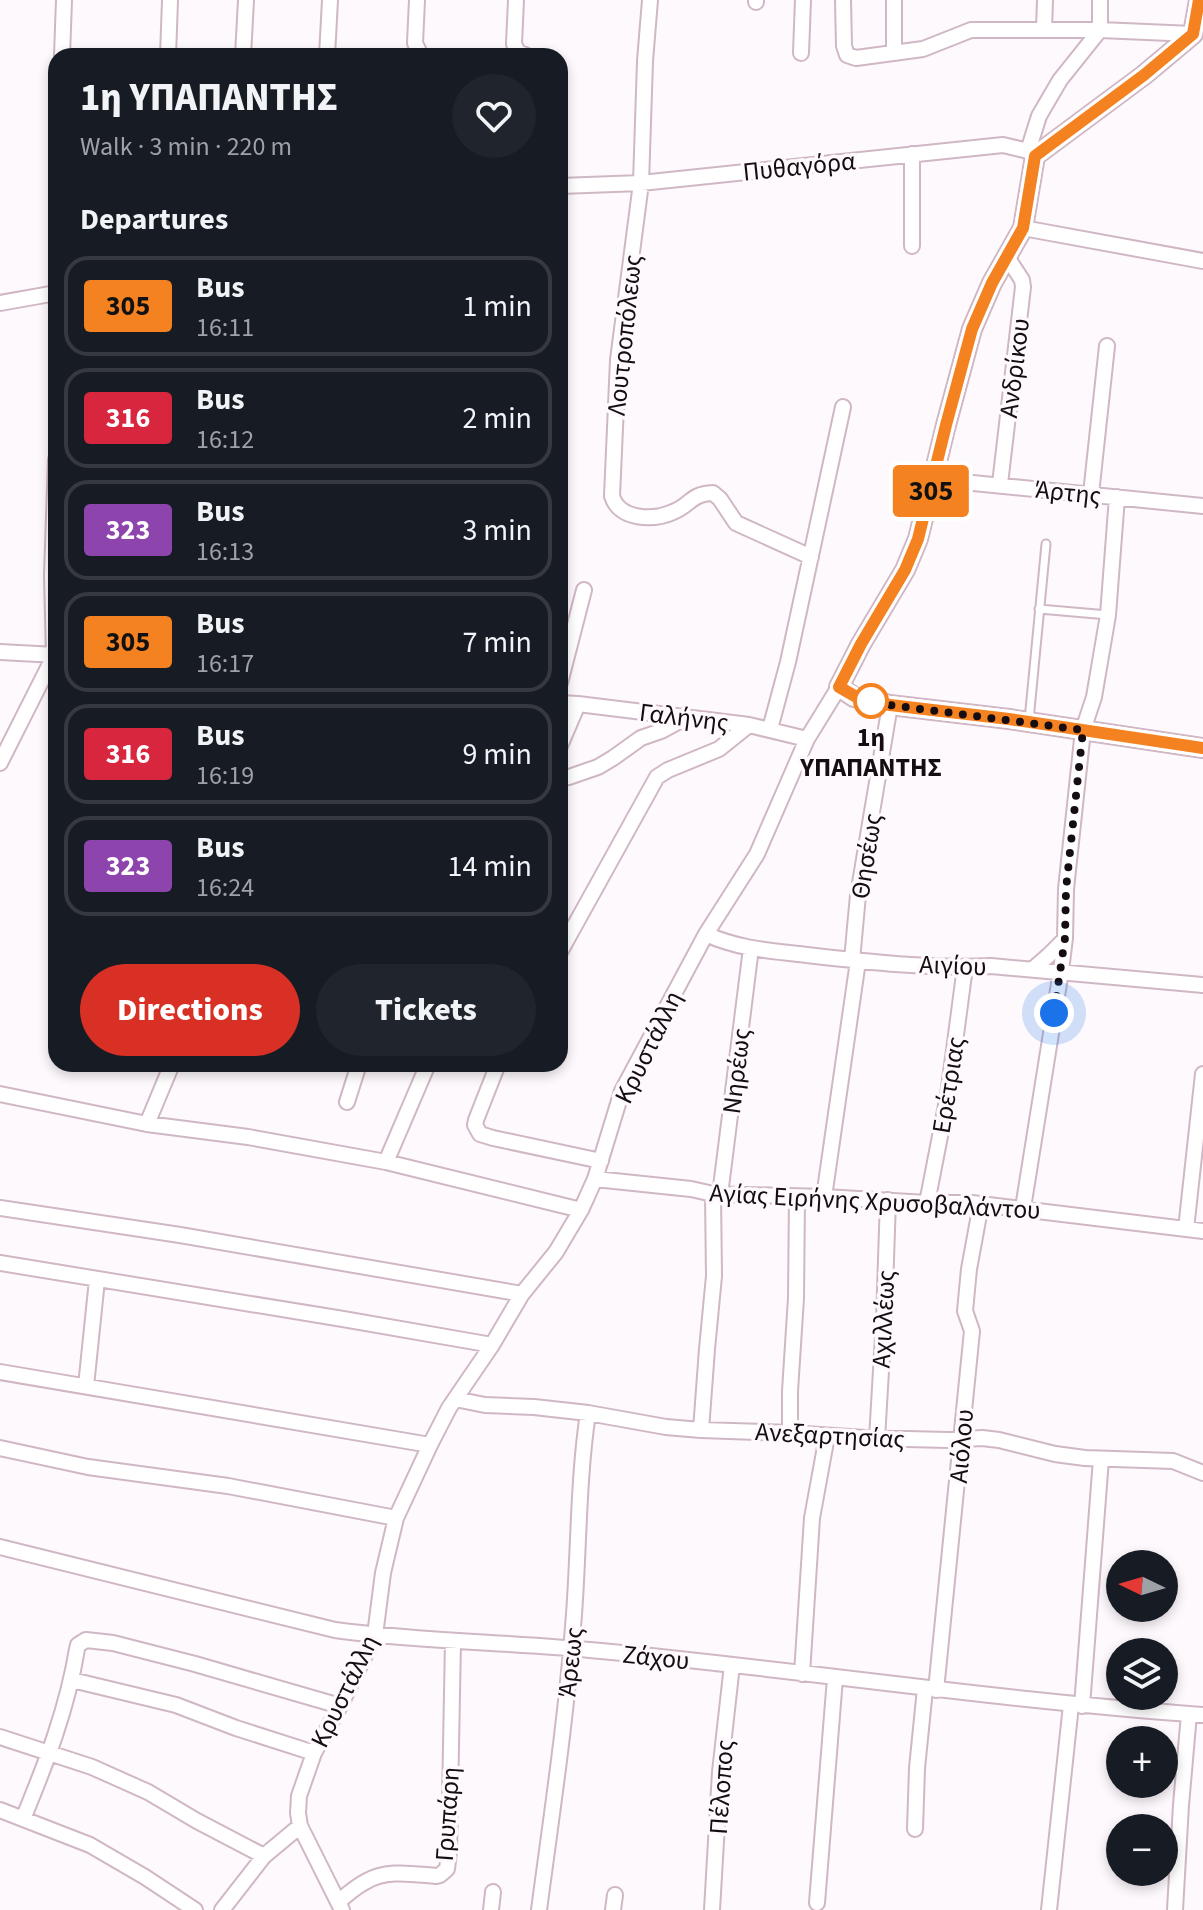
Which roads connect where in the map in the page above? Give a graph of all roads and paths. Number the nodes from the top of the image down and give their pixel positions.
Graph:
1 (64, 0) edge
2 (170, 0) edge
3 (246, 0) edge
4 (330, 0) edge
5 (417, 0) edge
6 (516, 0) edge
7 (650, 0) edge
8 (803, 0) edge
9 (843, 0) edge
10 (894, 0) edge
11 (1045, 0) edge
12 (1100, 0) edge
13 (1199, 0) edge
14 (1044, 29) junction
15 (1100, 30) junction
16 (1198, 34) edge
17 (62, 48) edge
18 (168, 48) edge
19 (243, 48) edge
20 (327, 48) edge
21 (418, 48) edge
22 (515, 48) edge
23 (894, 52) junction
24 (801, 53) dead end
25 (912, 154) junction
26 (1032, 154) junction
27 (641, 183) junction
28 (568, 186) edge
29 (1023, 228) junction
30 (912, 246) dead end
31 (1007, 257) junction
32 (1203, 261) edge
33 (48, 294) edge
34 (0, 303) edge
35 (1107, 346) dead end
36 (843, 407) dead end
37 (933, 479) junction
38 (1000, 484) junction
39 (1091, 494) junction
40 (1117, 497) junction
41 (1203, 506) edge
42 (1046, 544) dead end
43 (811, 557) junction
44 (584, 590) dead end
45 (1039, 609) junction
46 (1108, 615) junction
47 (0, 652) edge
48 (568, 652) edge
49 (48, 655) edge
50 (48, 670) edge
51 (839, 687) junction
52 (568, 703) edge
53 (578, 704) junction
54 (890, 705) junction
55 (685, 717) junction
56 (1029, 722) junction
57 (749, 725) junction
58 (568, 727) edge
59 (770, 729) junction
60 (1083, 730) junction
61 (807, 739) junction
62 (1203, 748) edge
63 (0, 763) edge
64 (568, 777) edge
65 (706, 934) junction
66 (568, 938) edge
67 (1065, 938) junction
68 (751, 948) junction
69 (855, 960) junction
70 (965, 967) junction
71 (1033, 969) junction
72 (1061, 971) junction
73 (1203, 985) edge
74 (169, 1072) edge
75 (356, 1072) edge
76 (425, 1072) edge
77 (495, 1072) edge
78 (1203, 1074) edge
79 (0, 1094) edge
80 (347, 1102) dead end
81 (147, 1124) junction
82 (601, 1161) junction
83 (386, 1162) junction
84 (595, 1179) junction
85 (716, 1194) junction
86 (797, 1197) junction
87 (824, 1197) junction
88 (888, 1200) junction
89 (927, 1203) junction
90 (981, 1204) junction
91 (0, 1208) edge
92 (1023, 1208) junction
93 (581, 1210) junction
94 (1186, 1229) junction
95 (1203, 1231) edge
96 (0, 1263) edge
97 (97, 1280) junction
98 (522, 1294) junction
99 (492, 1345) junction
100 (0, 1372) edge
101 (86, 1386) junction
102 (455, 1399) junction
103 (588, 1413) junction
104 (701, 1430) junction
105 (790, 1433) junction
106 (827, 1436) junction
107 (961, 1438) junction
108 (877, 1439) junction
109 (430, 1445) junction
110 (0, 1448) edge
111 (1101, 1459) junction
112 (1203, 1473) edge
113 (396, 1518) junction
114 (0, 1547) edge
115 (375, 1635) junction
116 (453, 1641) junction
117 (571, 1649) junction
118 (732, 1665) junction
119 (802, 1674) junction
120 (835, 1678) junction
121 (72, 1680) junction
122 (930, 1690) junction
123 (1076, 1705) junction
124 (340, 1706) junction
125 (1196, 1715) edge
126 (0, 1737) edge
127 (51, 1752) junction
128 (314, 1753) junction
129 (0, 1810) edge
130 (23, 1819) junction
131 (300, 1826) junction
132 (915, 1829) dead end
133 (264, 1856) junction
134 (493, 1892) dead end
135 (817, 1903) dead end
136 (340, 1906) edge
137 (195, 1910) edge
138 (222, 1910) edge
139 (491, 1910) edge
140 (539, 1910) edge
141 (712, 1910) edge
142 (1049, 1910) edge
143 (1175, 1910) edge

1 - 17 street
2 - 18 street
3 - 19 street
4 - 20 street
5 - 21 street
6 - 22 street
7 - 27 street, Λουτροπόλεως
8 - 24 street
9 - 23 street
10 - 23 street
11 - 14 street
12 - 15 street
13 - 16 street
14 - 15 street
14 - 23 street
15 - 16 street
15 - 26 street
16 - 26 street
25 - 26 street, Πυθαγόρα
25 - 27 street, Πυθαγόρα
25 - 30 street
26 - 29 street, Κρυστάλλη
27 - 28 street, Πυθαγόρα
27 - 43 street, Λουτροπόλεως
29 - 31 street, Κρυστάλλη
29 - 32 street
31 - 37 street, Κρυστάλλη
31 - 38 street, Ανδρίκου
33 - 34 street
35 - 39 street
36 - 43 street
37 - 38 street, Άρτης
37 - 51 street, Κρυστάλλη
38 - 39 street, Άρτης
39 - 40 street, Άρτης
40 - 41 street, Άρτης
40 - 46 street
42 - 45 lane
43 - 59 street
44 - 48 street
45 - 46 lane
45 - 56 lane
46 - 60 street
47 - 49 street
50 - 63 street
51 - 54 street
51 - 61 street, Κρυστάλλη
52 - 53 street, Γαλήνης
53 - 55 street, Γαλήνης
53 - 58 street
54 - 56 street
54 - 69 street, Θησέως
55 - 57 street, Γαλήνης
55 - 64 street
56 - 60 street
57 - 59 street, Γαλήνης
57 - 66 street
59 - 61 street, Γαλήνης
60 - 62 street
60 - 67 street
61 - 65 street, Κρυστάλλη
65 - 68 street, Αιγίου
65 - 82 street, Κρυστάλλη
67 - 71 street
67 - 72 street
68 - 69 street, Αιγίου
68 - 85 street, Νηρέως
69 - 70 street, Αιγίου
69 - 87 street, Θησέως
70 - 71 street, Αιγίου
70 - 89 street, Ερέτριας
71 - 72 street, Αιγίου
72 - 73 street, Αιγίου
72 - 92 street
74 - 81 street
75 - 80 street
76 - 83 street
77 - 82 street
78 - 94 street
79 - 81 street
81 - 83 street
82 - 84 street, Κρυστάλλη
83 - 93 street
84 - 85 street, Αγίας Ειρήνης Χρυσοβαλάντου
84 - 93 street, Κρυστάλλη
85 - 86 street, Αγίας Ειρήνης Χρυσοβαλάντου
85 - 104 street, Νηρέως
86 - 87 street, Αγίας Ειρήνης Χρυσοβαλάντου
86 - 105 street
87 - 88 street, Αγίας Ειρήνης Χρυσοβαλάντου
88 - 89 street, Αγίας Ειρήνης Χρυσοβαλάντου
88 - 108 street, Αχιλλέως
89 - 90 street, Αγίας Ειρήνης Χρυσοβαλάντου
90 - 92 street, Αγίας Ειρήνης Χρυσοβαλάντου
90 - 107 street, Αιόλου
91 - 98 street
92 - 94 street, Αγίας Ειρήνης Χρυσοβαλάντου
93 - 98 street, Κρυστάλλη
94 - 95 street, Αγίας Ειρήνης Χρυσοβαλάντου
96 - 97 street
97 - 99 street
97 - 101 street
98 - 99 street, Κρυστάλλη
99 - 102 street, Κρυστάλλη
100 - 101 street
101 - 109 street
102 - 103 street, Ανεξαρτησίας
102 - 109 street, Κρυστάλλη
103 - 104 street, Ανεξαρτησίας
103 - 117 street, Άρεως
104 - 105 street, Ανεξαρτησίας
105 - 106 street, Ανεξαρτησίας
106 - 108 street, Ανεξαρτησίας
106 - 119 street
107 - 108 street, Ανεξαρτησίας
107 - 111 street, Ανεξαρτησίας
107 - 122 street, Αιόλου
109 - 113 street, Κρυστάλλη
110 - 113 street
111 - 112 street, Ανεξαρτησίας
111 - 123 street
113 - 115 street, Κρυστάλλη
114 - 115 street, Ζάχου
115 - 116 street, Ζάχου
115 - 124 street, Κρυστάλλη
116 - 117 street, Ζάχου
116 - 136 street, Γρυπάρη
117 - 118 street, Ζάχου
117 - 140 street, Άρεως
118 - 119 street, Ζάχου
118 - 141 street, Πέλοπος
119 - 120 street, Ζάχου
120 - 122 street, Ζάχου
120 - 135 street
121 - 124 street
121 - 127 street
121 - 128 street
122 - 123 street, Ζάχου
122 - 132 street, Αιόλου
123 - 125 street, Ζάχου
123 - 142 street
124 - 128 street, Κρυστάλλη
125 - 143 street
126 - 127 street
127 - 130 street
127 - 133 street
128 - 131 street, Κρυστάλλη
129 - 130 street
130 - 137 street
131 - 133 street
131 - 136 street
133 - 138 street
134 - 139 street

